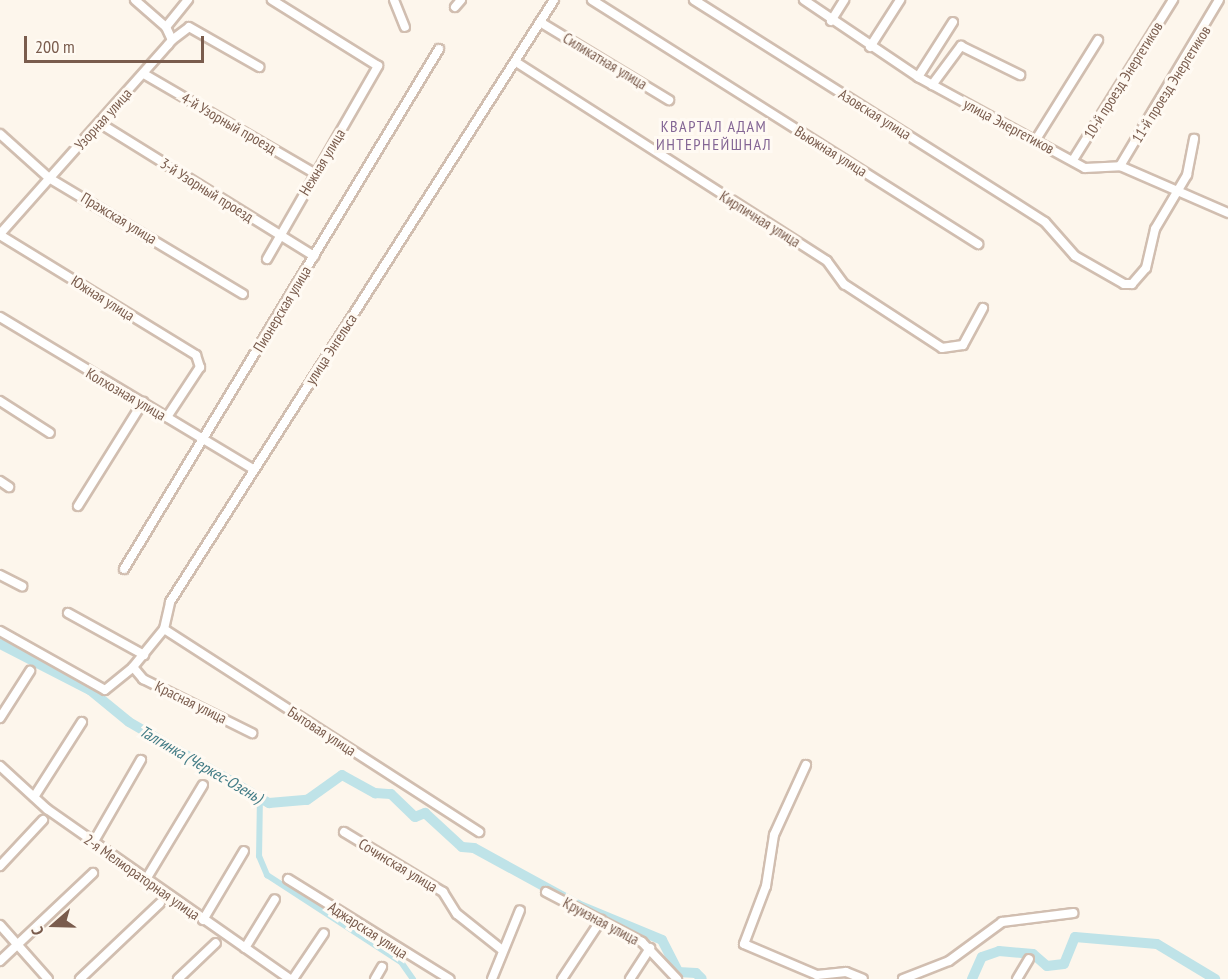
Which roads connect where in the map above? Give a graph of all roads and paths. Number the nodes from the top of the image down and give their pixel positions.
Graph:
1 (135, 0) edge
2 (188, 0) edge
3 (272, 0) edge
4 (393, 0) edge
5 (554, 0) edge
6 (592, 0) edge
7 (694, 0) edge
8 (804, 0) edge
9 (844, 0) edge
10 (900, 0) edge
11 (1173, 0) edge
12 (1219, 0) edge
13 (831, 21) junction
14 (540, 22) junction
15 (953, 22) dead end
16 (166, 27) junction
17 (405, 27) dead end
18 (172, 40) junction
19 (1098, 40) dead end
20 (870, 47) junction
21 (440, 49) dead end
22 (516, 62) junction
23 (259, 67) dead end
24 (144, 74) junction
25 (1020, 75) dead end
26 (918, 77) junction
27 (932, 85) junction
28 (669, 100) dead end
29 (101, 124) junction
30 (0, 134) edge
31 (1194, 139) dead end
32 (1035, 141) junction
33 (1072, 160) junction
34 (1120, 166) junction
35 (314, 173) junction
36 (48, 178) junction
37 (1177, 189) junction
38 (1228, 213) edge
39 (0, 219) edge
40 (7, 226) junction
41 (0, 234) edge
42 (280, 236) junction
43 (978, 244) dead end
44 (314, 256) junction
45 (267, 259) dead end
46 (243, 294) dead end
47 (983, 308) dead end
48 (0, 317) edge
49 (0, 400) edge
50 (143, 402) junction
51 (167, 417) junction
52 (50, 433) dead end
53 (206, 441) junction
54 (253, 469) junction
55 (0, 482) edge
56 (9, 487) dead end
57 (78, 506) dead end
58 (124, 569) dead end
59 (0, 575) edge
60 (22, 586) dead end
61 (68, 613) dead end
62 (164, 630) junction
63 (0, 631) edge
64 (144, 655) junction
65 (134, 667) junction
66 (30, 671) dead end
67 (0, 718) edge
68 (82, 722) dead end
69 (252, 733) dead end
70 (141, 760) dead end
71 (806, 765) dead end
72 (0, 766) edge
73 (203, 785) dead end
74 (34, 797) junction
75 (43, 820) dead end
76 (344, 831) dead end
77 (479, 832) dead end
78 (93, 843) junction
79 (244, 851) dead end
80 (0, 866) edge
81 (93, 873) dead end
82 (288, 879) dead end
83 (145, 881) junction
84 (546, 892) dead end
85 (275, 899) dead end
86 (160, 903) dead end
87 (520, 910) dead end
88 (1073, 914) dead end
89 (203, 920) junction
90 (601, 920) junction
91 (0, 925) edge
92 (324, 933) dead end
93 (216, 943) dead end
94 (18, 945) junction
95 (245, 948) junction
96 (650, 948) junction
97 (501, 949) junction
98 (1029, 959) dead end
99 (0, 961) edge
100 (382, 967) dead end
101 (286, 978) edge
102 (48, 979) edge
103 (80, 979) edge
104 (178, 979) edge
105 (375, 979) edge
106 (449, 979) edge
107 (492, 979) edge
108 (562, 979) edge
109 (630, 979) edge
110 (677, 979) edge
111 (863, 979) edge
112 (903, 979) edge
113 (1017, 979) edge

1 - 16 street
2 - 16 street
3 - 35 street, Нежная улица
4 - 17 street
5 - 14 street, улица Энгельса
6 - 43 street, Вьюжная улица
7 - 37 street, Азовская улица
8 - 13 street, улица Энергетиков
9 - 13 street
10 - 20 street
11 - 33 street, 10-й проезд Энергетиков
12 - 34 street, 11-й проезд Энергетиков
13 - 20 street, улица Энергетиков
14 - 22 street, улица Энгельса
14 - 28 street, Силикатная улица
15 - 26 street
16 - 18 street
18 - 23 street
18 - 24 street, Узорная улица
19 - 32 street
20 - 26 street, улица Энергетиков
21 - 44 street, Пионерская улица
22 - 47 street, Кирпичная улица
22 - 54 street, улица Энгельса
24 - 29 street, Узорная улица
24 - 35 street, 4-й Узорный проезд
25 - 27 street
26 - 27 street, улица Энергетиков
27 - 32 street, улица Энергетиков
29 - 36 street, Узорная улица
29 - 42 street, 3-й Узорный проезд
30 - 36 street, Пражская улица
31 - 37 street
32 - 33 street, улица Энергетиков
33 - 34 street, улица Энергетиков
34 - 37 street, улица Энергетиков
35 - 42 street, Нежная улица
36 - 40 street, Узорная улица
36 - 46 street, Пражская улица
37 - 38 street, улица Энергетиков
39 - 40 street
40 - 41 street, Узорная улица
41 - 51 street, Южная улица
42 - 44 street, 3-й Узорный проезд
42 - 45 street, Нежная улица
44 - 53 street, Пионерская улица
48 - 50 street, Колхозная улица
49 - 52 street
50 - 51 street, Колхозная улица
50 - 57 street
51 - 53 street, Колхозная улица
53 - 54 street, Колхозная улица
53 - 58 street, Пионерская улица
54 - 62 street, улица Энгельса
55 - 56 street
59 - 60 street
61 - 64 street
62 - 64 street, улица Энгельса
62 - 77 street, Бытовая улица
63 - 65 street, улица Энгельса
64 - 65 street, улица Энгельса
65 - 69 street, Красная улица
66 - 67 street
68 - 74 street
70 - 78 street
71 - 111 street
72 - 74 street, 2-я Мелиораторная улица
73 - 83 street
74 - 78 street, 2-я Мелиораторная улица
75 - 80 street
76 - 97 street, Сочинская улица
78 - 83 street, 2-я Мелиораторная улица
79 - 89 street
81 - 94 street
82 - 106 street, Аджарская улица
83 - 89 street, 2-я Мелиораторная улица
84 - 90 street, Круизная улица
85 - 95 street
86 - 103 street
87 - 97 street
88 - 112 street
89 - 95 street, 2-я Мелиораторная улица
90 - 96 street, Круизная улица
90 - 108 street
91 - 94 street
92 - 101 street
93 - 104 street
94 - 99 street
94 - 102 street
95 - 101 street, 2-я Мелиораторная улица
96 - 109 street
96 - 110 street, Круизная улица
97 - 107 street
98 - 113 street
100 - 105 street

